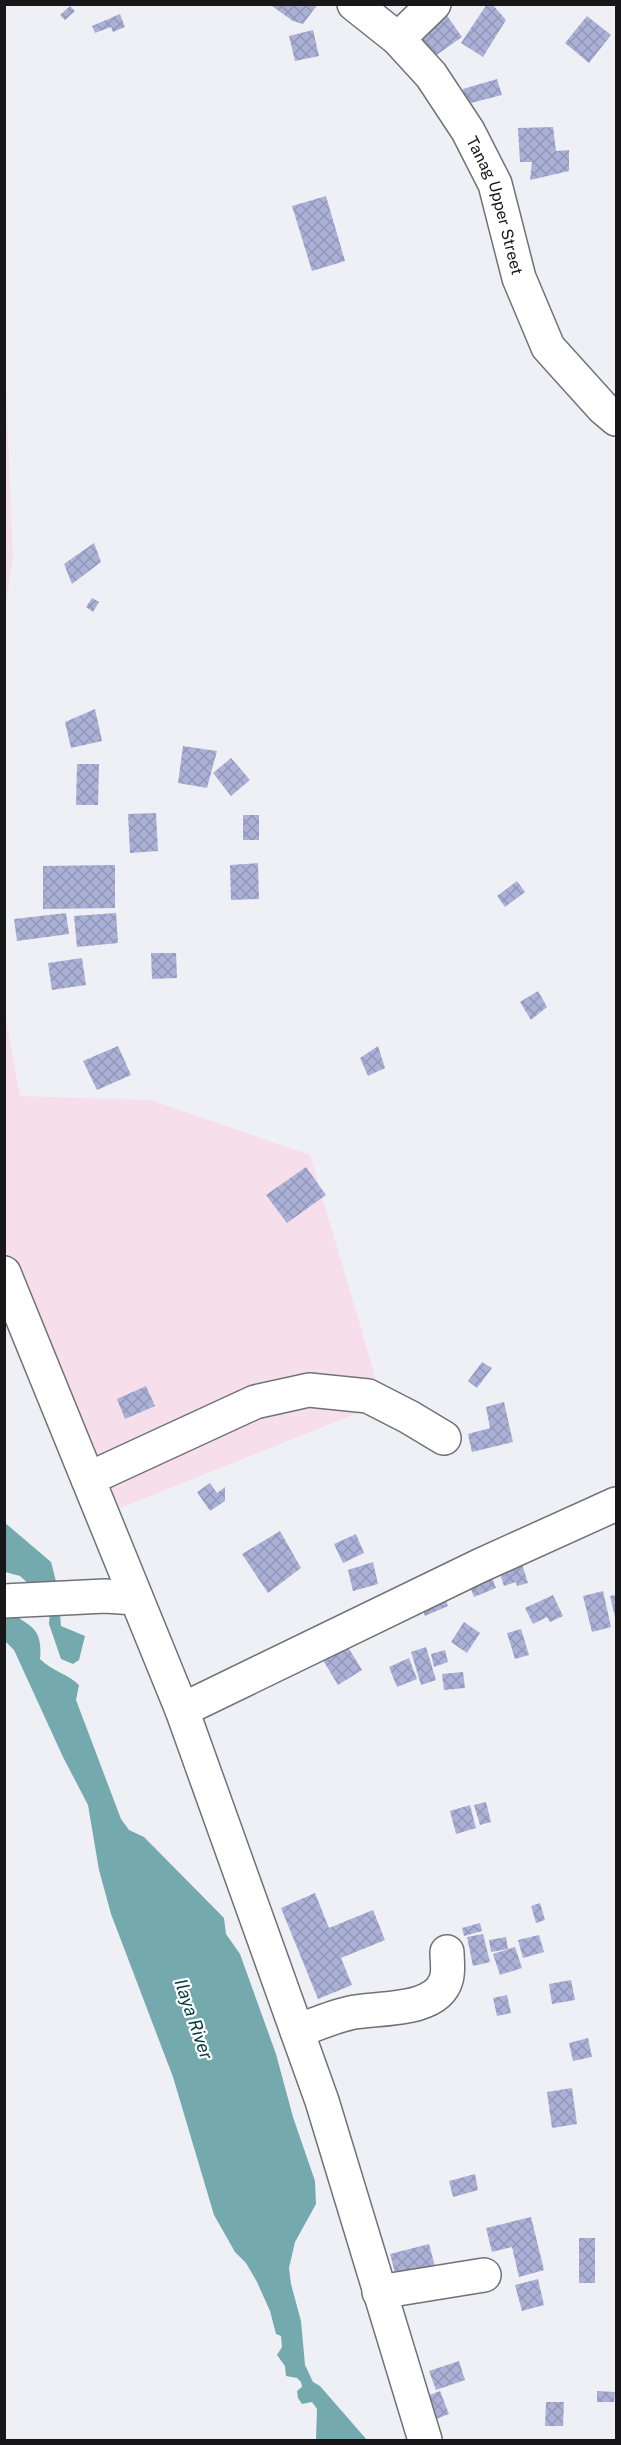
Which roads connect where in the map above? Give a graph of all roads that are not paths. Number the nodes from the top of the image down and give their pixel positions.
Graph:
1 (354, 4) edge
2 (434, 4) edge
3 (398, 39) junction
4 (616, 419) edge
5 (4, 1273) edge
6 (444, 1438) dead end
7 (88, 1479) junction
8 (616, 1504) edge
9 (136, 1598) junction
10 (4, 1600) edge
11 (182, 1710) junction
12 (447, 1952) dead end
13 (297, 2031) junction
14 (484, 2275) dead end
15 (379, 2292) junction
16 (425, 2440) edge

1 - 3 street, Tanag Upper Street
2 - 3 street
3 - 4 street, Tanag Upper Street
5 - 7 street
6 - 7 street
7 - 9 street
8 - 11 street
9 - 10 street
9 - 11 street
11 - 13 street
12 - 13 street
13 - 15 street
14 - 15 street
15 - 16 street

